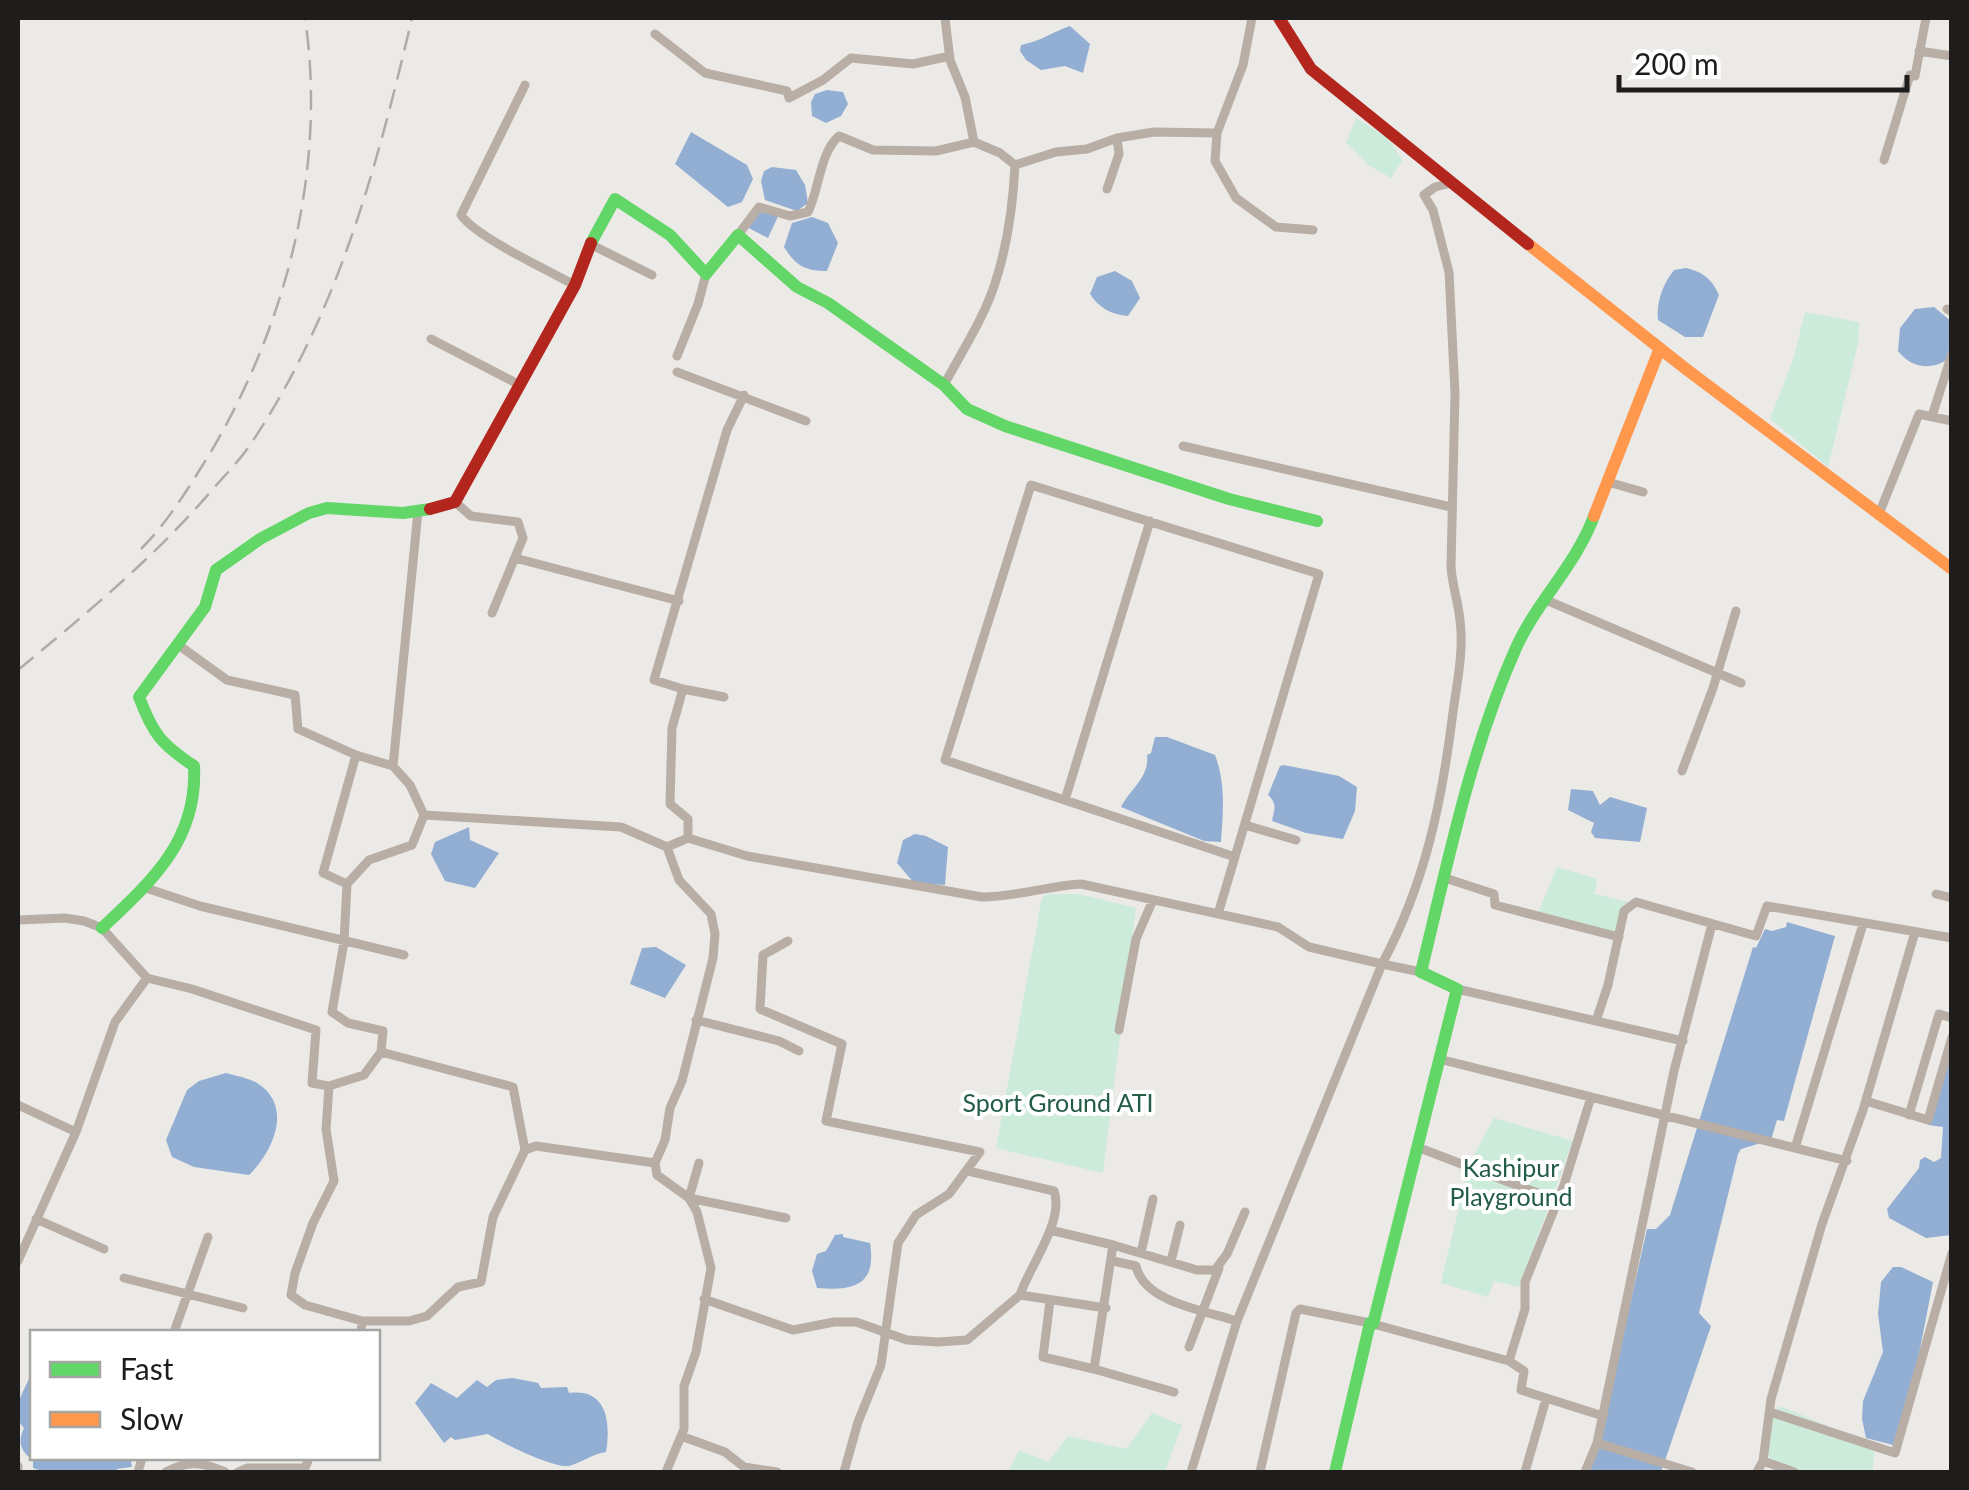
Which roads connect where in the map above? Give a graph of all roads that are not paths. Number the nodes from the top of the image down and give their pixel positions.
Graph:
1 (946, 18) edge
2 (1252, 18) edge
3 (1279, 18) edge
4 (1926, 18) edge
5 (655, 34) dead end
6 (1919, 51) junction
7 (950, 56) junction
8 (1952, 56) edge
9 (524, 85) dead end
10 (1217, 132) junction
11 (1117, 138) junction
12 (974, 142) junction
13 (1884, 160) dead end
14 (1015, 165) junction
15 (1451, 183) junction
16 (1108, 189) dead end
17 (1313, 230) dead end
18 (738, 235) junction
19 (590, 244) junction
20 (706, 274) junction
21 (652, 276) dead end
22 (575, 285) junction
23 (431, 338) dead end
24 (1660, 348) junction
25 (1952, 354) edge
26 (676, 356) dead end
27 (677, 372) dead end
28 (518, 384) junction
29 (944, 386) junction
30 (744, 396) junction
31 (1932, 416) junction
32 (806, 421) dead end
33 (1952, 422) edge
34 (1184, 446) dead end
35 (1608, 482) junction
36 (1643, 492) dead end
37 (454, 502) junction
38 (1451, 507) junction
39 (418, 511) junction
40 (1879, 514) junction
41 (1150, 522) junction
42 (1317, 522) dead end
43 (515, 558) junction
44 (1952, 569) edge
45 (1546, 600) junction
46 (679, 601) junction
47 (1736, 611) dead end
48 (492, 613) dead end
49 (177, 644) junction
50 (1716, 672) junction
51 (1740, 683) dead end
52 (682, 689) junction
53 (724, 697) dead end
54 (356, 754) junction
55 (392, 766) junction
56 (1682, 771) dead end
57 (1065, 800) junction
58 (424, 816) junction
59 (1244, 825) junction
60 (688, 838) junction
61 (1296, 840) dead end
62 (668, 847) junction
63 (1235, 857) junction
64 (1445, 878) junction
65 (347, 884) junction
66 (146, 888) junction
67 (1936, 894) dead end
68 (1952, 898) edge
69 (1152, 900) junction
70 (1218, 914) junction
71 (18, 920) edge
72 (1712, 924) junction
73 (1862, 924) junction
74 (102, 928) junction
75 (1915, 932) junction
76 (1619, 937) junction
77 (1952, 938) edge
78 (344, 942) junction
79 (788, 942) dead end
80 (404, 955) dead end
81 (1382, 964) junction
82 (1421, 972) junction
83 (146, 978) junction
84 (1456, 989) junction
85 (1952, 1018) edge
86 (696, 1020) junction
87 (1596, 1020) junction
88 (1119, 1030) dead end
89 (1952, 1037) edge
90 (1683, 1041) junction
91 (799, 1051) dead end
92 (381, 1052) junction
93 (1439, 1058) junction
94 (329, 1086) junction
95 (1592, 1097) junction
96 (1866, 1101) junction
97 (18, 1105) edge
98 (1909, 1114) junction
99 (1666, 1115) junction
100 (76, 1132) junction
101 (1417, 1147) junction
102 (1795, 1148) junction
103 (525, 1150) junction
104 (1846, 1161) junction
105 (655, 1163) junction
106 (699, 1163) dead end
107 (968, 1171) junction
108 (689, 1198) junction
109 (1153, 1199) dead end
110 (1556, 1200) junction
111 (1244, 1212) dead end
112 (786, 1218) dead end
113 (36, 1220) junction
114 (1180, 1224) dead end
115 (1050, 1230) junction
116 (208, 1237) dead end
117 (1113, 1245) junction
118 (21, 1246) edge
119 (104, 1249) dead end
120 (1141, 1253) junction
121 (1952, 1253) edge
122 (1112, 1261) junction
123 (18, 1262) edge
124 (1171, 1262) junction
125 (1220, 1266) junction
126 (124, 1278) dead end
127 (188, 1294) junction
128 (1020, 1296) junction
129 (704, 1300) junction
130 (1050, 1301) junction
131 (243, 1308) dead end
132 (1106, 1308) junction
133 (1203, 1310) junction
134 (1238, 1320) junction
135 (1372, 1324) junction
136 (362, 1327) edge
137 (175, 1330) edge
138 (886, 1331) junction
139 (1188, 1347) dead end
140 (1509, 1361) junction
141 (1094, 1369) junction
142 (1174, 1392) dead end
143 (1546, 1399) junction
144 (1770, 1412) junction
145 (1603, 1416) junction
146 (682, 1436) junction
147 (1597, 1442) junction
148 (1763, 1461) junction
149 (309, 1466) edge
150 (166, 1472) edge
151 (225, 1472) edge
152 (238, 1472) edge
153 (666, 1472) edge
154 (777, 1472) edge
155 (844, 1472) edge
156 (1191, 1472) edge
157 (1260, 1472) edge
158 (1335, 1472) edge
159 (1525, 1472) edge
160 (1585, 1472) edge
161 (1692, 1472) edge
162 (1758, 1472) edge
163 (1794, 1472) edge

1 - 7 street
2 - 10 street
3 - 15 street
4 - 6 street
5 - 7 street
6 - 8 street
6 - 13 street
7 - 12 street
9 - 22 street
10 - 11 street
10 - 17 street
11 - 14 street
11 - 16 street
12 - 14 street
12 - 18 street
14 - 29 street
15 - 24 street
15 - 38 street
18 - 20 street
18 - 29 street
19 - 20 street
19 - 21 street
19 - 22 street
20 - 26 street
22 - 28 street
23 - 28 street
24 - 35 street
24 - 40 street
25 - 31 street
27 - 30 street
28 - 37 street
29 - 42 street
30 - 32 street
30 - 46 street
31 - 33 street
31 - 40 street
34 - 38 street
35 - 36 street
35 - 45 street
37 - 39 street
37 - 43 street
38 - 81 street
39 - 49 street
39 - 55 street
40 - 44 street
41 - 57 street
41 - 57 street
41 - 59 street
43 - 46 street
43 - 48 street
45 - 50 street
45 - 64 street
46 - 52 street
47 - 50 street
49 - 54 street
49 - 66 street
50 - 51 street
50 - 56 street
52 - 53 street
52 - 60 street
54 - 55 street
54 - 65 street
55 - 58 street
57 - 63 street
58 - 62 street
58 - 65 street
59 - 61 street
59 - 63 street
60 - 62 street
60 - 69 street
62 - 86 street
63 - 70 street
64 - 76 street
64 - 82 street
65 - 78 street
66 - 74 street
66 - 78 street
67 - 68 street
69 - 70 street
69 - 88 street
70 - 81 street
71 - 74 street
72 - 73 street
72 - 76 street
72 - 90 street
73 - 75 street
73 - 102 street
74 - 83 street
75 - 77 street
75 - 96 street
76 - 87 street
78 - 80 street
78 - 92 street
79 - 107 street
81 - 82 street
81 - 134 street
82 - 84 street
83 - 94 street
83 - 100 street
84 - 87 street
84 - 93 street
85 - 98 street
86 - 91 street
86 - 105 street
87 - 90 street
89 - 98 street
90 - 99 street
92 - 94 street
92 - 103 street
93 - 95 street
93 - 101 street
94 - 136 street
95 - 99 street
95 - 110 street
96 - 98 street
96 - 104 street
97 - 100 street
99 - 102 street
99 - 145 street
100 - 113 street
101 - 110 street
101 - 135 street
102 - 104 street
103 - 105 street
103 - 136 street
104 - 144 street
105 - 108 street
106 - 108 street
107 - 115 street
107 - 138 street
108 - 112 street
108 - 129 street
109 - 120 street
110 - 140 street
111 - 125 street
113 - 118 street
113 - 119 street
114 - 124 street
115 - 117 street
115 - 128 street
116 - 127 street
117 - 120 street
117 - 122 street
118 - 123 street
120 - 124 street
121 - 144 street
122 - 132 street
122 - 133 street
124 - 125 street
125 - 133 street
126 - 127 street
127 - 131 street
127 - 137 street
128 - 130 street
128 - 138 street
129 - 138 street
129 - 146 street
130 - 132 street
130 - 141 street
132 - 141 street
133 - 134 street
133 - 139 street
134 - 156 street
135 - 140 street
135 - 157 street
135 - 158 street
138 - 155 street
140 - 143 street
141 - 142 street
143 - 145 street
143 - 159 street
144 - 148 street
145 - 147 street
146 - 153 street
146 - 154 street
147 - 160 street
147 - 161 street
148 - 162 street
148 - 163 street
149 - 152 street
150 - 151 street

